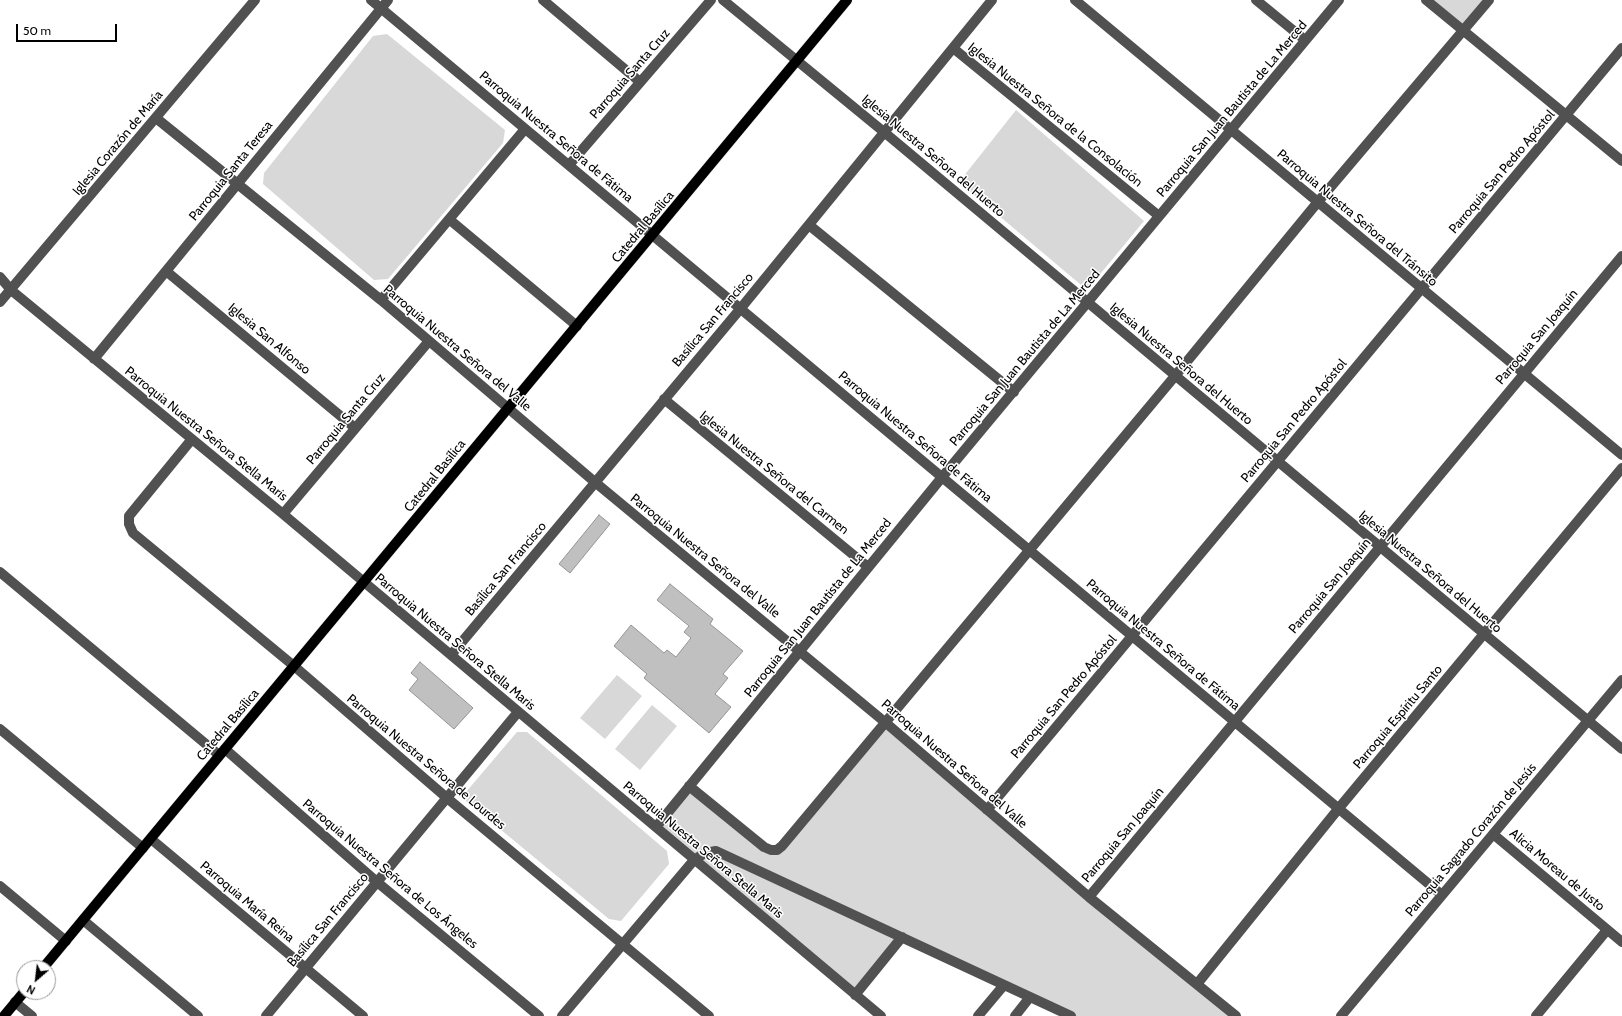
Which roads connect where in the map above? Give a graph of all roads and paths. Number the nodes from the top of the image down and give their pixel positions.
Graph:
1 (254, 0) edge
2 (371, 0) edge
3 (543, 0) edge
4 (711, 0) edge
5 (723, 0) edge
6 (847, 0) edge
7 (992, 0) edge
8 (1075, 0) edge
9 (1256, 0) edge
10 (1339, 0) edge
11 (1426, 0) edge
12 (1489, 0) edge
13 (384, 4) edge
14 (1462, 31) junction
15 (1305, 40) junction
16 (953, 48) junction
17 (1622, 48) edge
18 (798, 60) junction
19 (640, 82) junction
20 (1566, 115) junction
21 (156, 118) junction
22 (525, 130) junction
23 (1232, 131) junction
24 (884, 132) junction
25 (1622, 161) edge
26 (569, 165) junction
27 (238, 183) junction
28 (1317, 203) junction
29 (1159, 216) junction
30 (450, 220) junction
31 (809, 225) junction
32 (653, 234) junction
33 (1622, 256) edge
34 (166, 271) junction
35 (0, 277) edge
36 (1421, 288) junction
37 (11, 290) junction
38 (381, 300) junction
39 (0, 302) edge
40 (1088, 303) junction
41 (741, 308) junction
42 (577, 326) junction
43 (429, 342) junction
44 (94, 359) junction
45 (1523, 374) junction
46 (1175, 376) junction
47 (1014, 392) junction
48 (664, 399) junction
49 (508, 408) junction
50 (355, 428) junction
51 (192, 439) junction
52 (1622, 455) edge
53 (1277, 462) junction
54 (1622, 468) edge
55 (943, 476) junction
56 (596, 483) junction
57 (283, 514) junction
58 (1380, 547) junction
59 (1030, 550) junction
60 (868, 567) junction
61 (0, 572) edge
62 (365, 582) junction
63 (1484, 634) junction
64 (1132, 637) junction
65 (799, 651) junction
66 (451, 655) junction
67 (294, 666) junction
68 (1622, 680) edge
69 (518, 712) junction
70 (1234, 721) junction
71 (1588, 721) junction
72 (886, 723) junction
73 (0, 729) edge
74 (1622, 749) edge
75 (222, 752) junction
76 (689, 786) junction
77 (447, 798) junction
78 (1339, 808) junction
79 (987, 810) junction
80 (656, 827) junction
81 (1493, 834) junction
82 (151, 839) junction
83 (143, 848) junction
84 (694, 860) junction
85 (377, 882) junction
86 (0, 886) edge
87 (1442, 895) junction
88 (1089, 896) junction
89 (83, 920) junction
90 (1607, 930) junction
91 (902, 938) junction
92 (66, 941) junction
93 (1622, 942) edge
94 (624, 944) junction
95 (50, 960) edge
96 (306, 968) junction
97 (1004, 984) junction
98 (1197, 984) junction
99 (855, 995) junction
100 (1030, 997) junction
101 (15, 1002) joint
102 (4, 1016) edge
103 (32, 1016) edge
104 (198, 1016) edge
105 (266, 1016) edge
106 (363, 1016) edge
107 (539, 1016) edge
108 (562, 1016) edge
109 (709, 1016) edge
110 (881, 1016) edge
111 (978, 1016) edge
112 (1015, 1016) edge
113 (1071, 1016) edge
114 (1236, 1016) edge
115 (1341, 1016) edge
116 (1536, 1016) edge

1 - 21 street, Iglesia Corazón de María
2 - 13 street, Parroquia Nuestra Señora de Fátima
3 - 19 street
4 - 19 street, Parroquia Santa Cruz
5 - 18 street, Iglesia Nuestra Señora del Huerto
6 - 18 main road, Catedral Basílica
7 - 16 street, Basílica San Francisco
8 - 23 street, Parroquia Nuestra Señora del Tránsito
9 - 15 street
10 - 15 street, Parroquia San Juan Bautista de La Merced
11 - 14 street
12 - 14 street
13 - 22 street, Parroquia Nuestra Señora de Fátima
13 - 27 street, Parroquia Santa Teresa
14 - 20 street
14 - 28 street
15 - 23 street, Parroquia San Juan Bautista de La Merced
16 - 24 street, Basílica San Francisco
16 - 29 street, Iglesia Nuestra Señora de la Consolación
17 - 20 street, Parroquia San Pedro Apóstol
18 - 24 street, Iglesia Nuestra Señora del Huerto
18 - 32 main road, Catedral Basílica
19 - 26 street, Parroquia Santa Cruz
20 - 25 street
20 - 36 street, Parroquia San Pedro Apóstol
21 - 27 street, Parroquia Nuestra Señora del Valle
21 - 37 street, Iglesia Corazón de María
22 - 26 street, Parroquia Nuestra Señora de Fátima
22 - 30 street
23 - 28 street, Parroquia Nuestra Señora del Tránsito
23 - 29 street, Parroquia San Juan Bautista de La Merced
24 - 31 street, Basílica San Francisco
24 - 40 street, Iglesia Nuestra Señora del Huerto
26 - 32 street, Parroquia Nuestra Señora de Fátima
27 - 34 street, Parroquia Santa Teresa
27 - 38 street, Parroquia Nuestra Señora del Valle
28 - 36 street, Parroquia Nuestra Señora del Tránsito
28 - 46 street
29 - 40 street, Parroquia San Juan Bautista de La Merced
30 - 38 street
30 - 42 street
31 - 41 street, Basílica San Francisco
31 - 47 street
32 - 41 street, Parroquia Nuestra Señora de Fátima
32 - 42 main road, Catedral Basílica
33 - 45 street, Parroquia San Joaquín
34 - 44 street, Parroquia Santa Teresa
34 - 50 street, Iglesia San Alfonso
35 - 37 street, Parroquia Nuestra Señora Stella Maris
36 - 45 street, Parroquia Nuestra Señora del Tránsito
36 - 53 street, Parroquia San Pedro Apóstol
37 - 39 street, Iglesia Corazón de María
37 - 44 street, Parroquia Nuestra Señora Stella Maris
38 - 43 street, Parroquia Nuestra Señora del Valle
40 - 46 street, Iglesia Nuestra Señora del Huerto
40 - 47 street, Parroquia San Juan Bautista de La Merced
41 - 48 street, Basílica San Francisco
41 - 55 street, Parroquia Nuestra Señora de Fátima
42 - 49 main road, Catedral Basílica
43 - 49 street, Parroquia Nuestra Señora del Valle
43 - 50 street, Parroquia Santa Cruz
44 - 51 street, Parroquia Nuestra Señora Stella Maris
45 - 52 street, Parroquia Nuestra Señora del Tránsito
45 - 58 street, Parroquia San Joaquín
46 - 53 street, Iglesia Nuestra Señora del Huerto
46 - 59 street
47 - 55 street, Parroquia San Juan Bautista de La Merced
48 - 56 street, Basílica San Francisco
48 - 60 street, Iglesia Nuestra Señora del Carmen
49 - 56 street, Parroquia Nuestra Señora del Valle
49 - 62 main road, Catedral Basílica
50 - 57 street, Parroquia Santa Cruz
51 - 57 street, Parroquia Nuestra Señora Stella Maris
51 - 67 street, Parroquia Nuestra Señora de Lourdes
53 - 58 street, Iglesia Nuestra Señora del Huerto
53 - 64 street, Parroquia San Pedro Apóstol
54 - 63 street, Parroquia Espíritu Santo
55 - 59 street, Parroquia Nuestra Señora de Fátima
55 - 60 street, Parroquia San Juan Bautista de La Merced
56 - 65 street, Parroquia Nuestra Señora del Valle
56 - 66 street, Basílica San Francisco
57 - 62 street, Parroquia Nuestra Señora Stella Maris
58 - 63 street, Iglesia Nuestra Señora del Huerto
58 - 70 street, Parroquia San Joaquín
59 - 64 street, Parroquia Nuestra Señora de Fátima
59 - 72 street
60 - 65 street, Parroquia San Juan Bautista de La Merced
61 - 75 street, Parroquia Nuestra Señora de Los Ángeles
62 - 66 street, Parroquia Nuestra Señora Stella Maris
62 - 67 main road, Catedral Basílica
63 - 71 street, Iglesia Nuestra Señora del Huerto
63 - 78 street, Parroquia Espíritu Santo
64 - 70 street, Parroquia Nuestra Señora de Fátima
64 - 79 street, Parroquia San Pedro Apóstol
65 - 72 street, Parroquia Nuestra Señora del Valle
65 - 76 street, Parroquia San Juan Bautista de La Merced
66 - 69 street, Parroquia Nuestra Señora Stella Maris
67 - 75 main road, Catedral Basílica
67 - 77 street, Parroquia Nuestra Señora de Lourdes
68 - 71 street, Parroquia Sagrado Corazón de Jesús
69 - 77 street, Basílica San Francisco
69 - 80 street, Parroquia Nuestra Señora Stella Maris
70 - 78 street, Parroquia Nuestra Señora de Fátima
70 - 88 street, Parroquia San Joaquín
71 - 74 street, Iglesia Nuestra Señora del Huerto
71 - 81 street, Parroquia Sagrado Corazón de Jesús
72 - 76 street
72 - 79 street, Parroquia Nuestra Señora del Valle
73 - 83 street
75 - 82 main road, Catedral Basílica
75 - 85 street, Parroquia Nuestra Señora de Los Ángeles
76 - 80 street, Parroquia San Juan Bautista de La Merced
77 - 85 street, Basílica San Francisco
77 - 94 street, Parroquia Nuestra Señora de Lourdes
78 - 87 street, Parroquia Nuestra Señora de Fátima
78 - 98 street, Parroquia Espíritu Santo
79 - 88 street, Parroquia Nuestra Señora del Valle
80 - 84 street, Parroquia Nuestra Señora Stella Maris
81 - 87 street, Parroquia Sagrado Corazón de Jesús
81 - 90 street, Alicia Moreau de Justo
82 - 83 main road, Catedral Basílica
82 - 96 street, Parroquia María Reina
83 - 89 main road, Catedral Basílica
84 - 91 street
84 - 94 street
84 - 99 street, Parroquia Nuestra Señora Stella Maris
85 - 96 street, Basílica San Francisco
85 - 107 street, Parroquia Nuestra Señora de Los Ángeles
86 - 92 street
87 - 115 street, Parroquia Sagrado Corazón de Jesús
88 - 98 street, Parroquia Nuestra Señora del Valle
89 - 92 main road, Catedral Basílica
89 - 104 street
90 - 93 street, Alicia Moreau de Justo
90 - 116 street
91 - 97 street
91 - 99 street
92 - 95 main road, Catedral Basílica
94 - 108 street
94 - 109 street, Parroquia Nuestra Señora de Lourdes
96 - 105 street, Basílica San Francisco
96 - 106 street, Parroquia María Reina
97 - 100 street
97 - 111 street
98 - 114 street, Parroquia Nuestra Señora del Valle
99 - 110 street, Parroquia Nuestra Señora Stella Maris
100 - 112 street
100 - 113 street
101 - 102 main road
101 - 103 street

